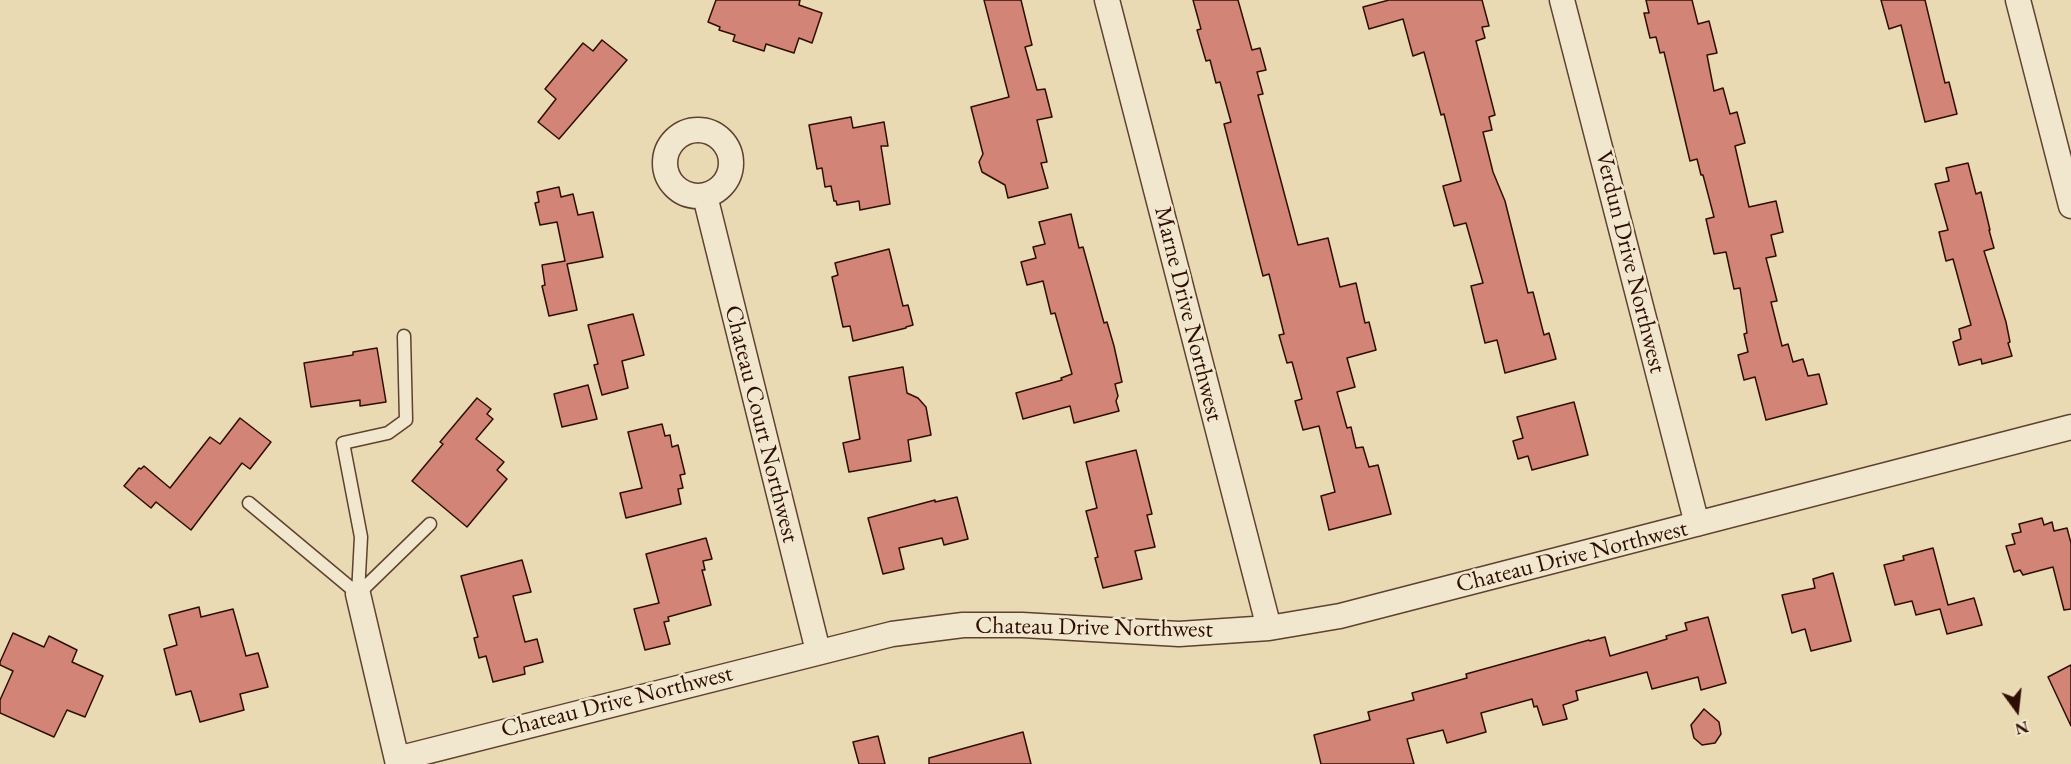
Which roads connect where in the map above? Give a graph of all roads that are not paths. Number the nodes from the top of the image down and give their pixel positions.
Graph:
1 (1107, 0) edge
2 (1562, 0) edge
3 (2018, 0) edge
4 (705, 196) dead end
5 (2071, 206) edge
6 (404, 336) dead end
7 (2071, 428) edge
8 (249, 503) dead end
9 (430, 524) dead end
10 (1697, 524) junction
11 (358, 594) junction
12 (1269, 628) junction
13 (818, 651) junction
14 (397, 761) edge

1 - 12 street, Marne Drive Northwest
2 - 10 street, Verdun Drive Northwest
3 - 5 street
4 - 13 street, Chateau Court Northwest
6 - 11 lane
7 - 10 street, Chateau Drive Northwest
8 - 11 lane
9 - 11 lane
10 - 12 street, Chateau Drive Northwest
11 - 14 street
12 - 13 street, Chateau Drive Northwest
13 - 14 street, Chateau Drive Northwest

